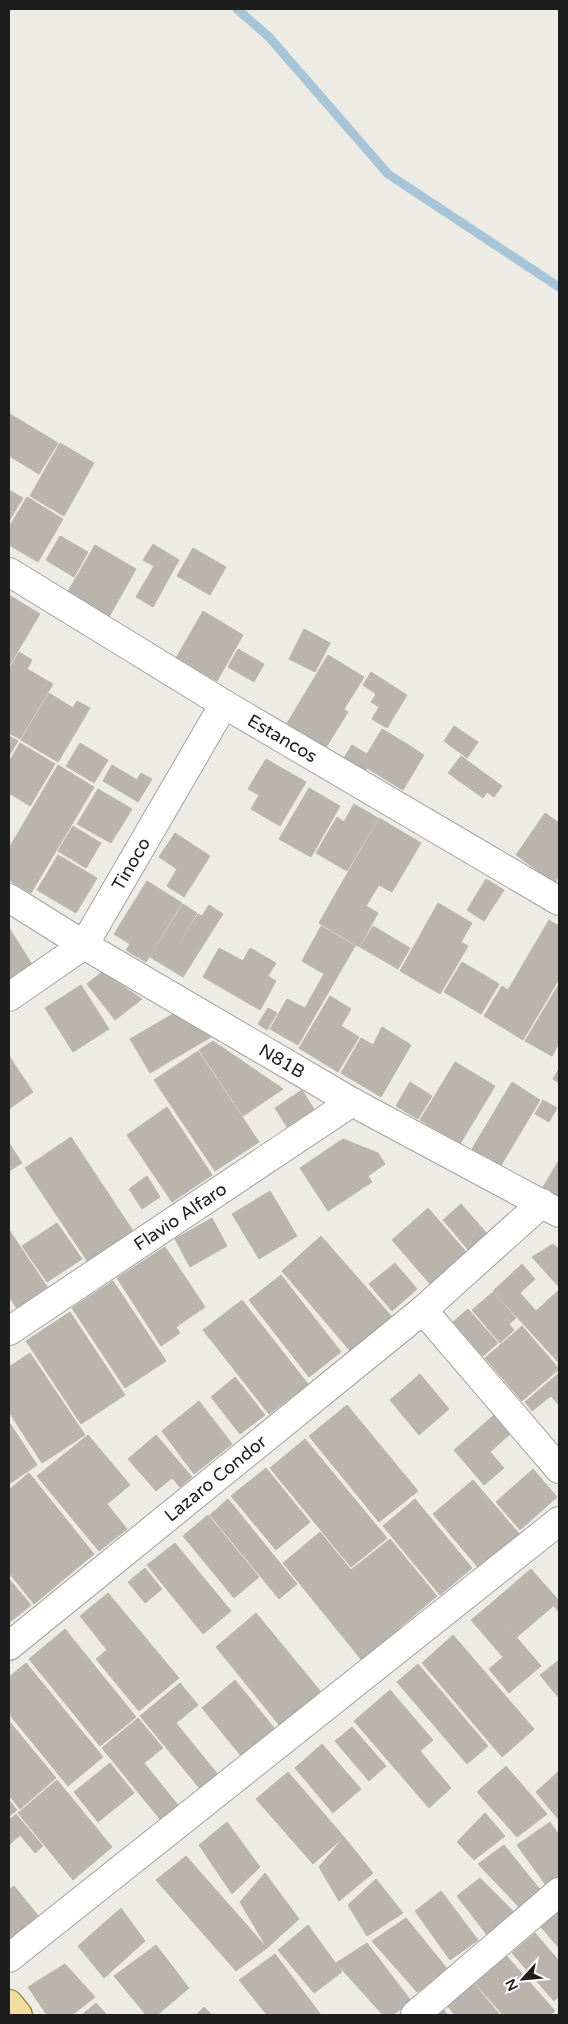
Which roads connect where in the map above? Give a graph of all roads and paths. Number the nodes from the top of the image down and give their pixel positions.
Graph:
1 (9, 572) edge
2 (224, 704) junction
3 (9, 898) edge
4 (559, 901) edge
5 (84, 945) junction
6 (9, 997) edge
7 (352, 1102) junction
8 (550, 1208) edge
9 (423, 1310) junction
10 (9, 1330) edge
11 (559, 1469) edge
12 (559, 1522) edge
13 (9, 1646) edge
14 (559, 1892) edge
15 (9, 1958) edge
16 (9, 2004) edge
17 (18, 2015) edge
18 (415, 2015) edge

1 - 2 street, Estancos
2 - 4 street, Estancos
2 - 5 street, Tinoco
3 - 5 street, N81B
5 - 6 street, Tinoco
5 - 7 street, N81B
7 - 8 street, N81B
7 - 10 street, Flavio Alfaro
8 - 9 street, Lazaro Condor
9 - 11 street
9 - 13 street, Lazaro Condor
12 - 15 street
14 - 18 street
16 - 17 main road

